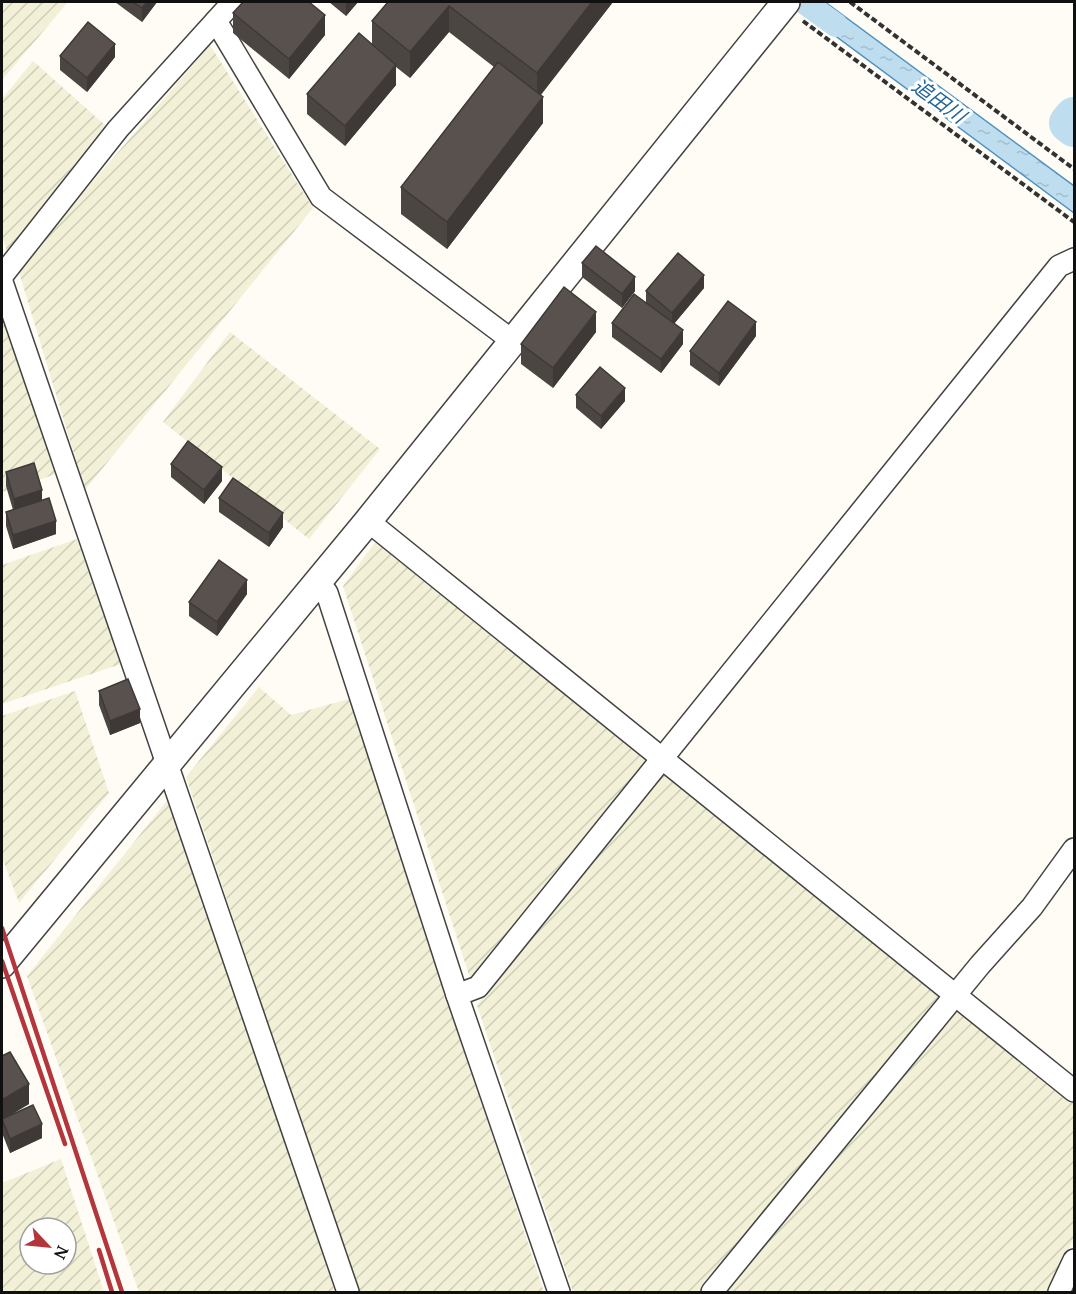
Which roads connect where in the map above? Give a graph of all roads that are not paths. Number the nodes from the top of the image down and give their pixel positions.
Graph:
1 (233, 2) edge
2 (784, 4) edge
3 (216, 21) junction
4 (1074, 259) edge
5 (2, 276) edge
6 (2, 282) edge
7 (514, 342) junction
8 (368, 521) junction
9 (318, 581) junction
10 (663, 757) junction
11 (166, 763) junction
12 (1074, 849) edge
13 (2, 964) edge
14 (457, 995) junction
15 (956, 996) junction
16 (1074, 1091) edge
17 (1074, 1260) edge
18 (348, 1293) edge
19 (559, 1293) edge
20 (712, 1293) edge
21 (1059, 1293) edge

1 - 3 street
2 - 7 street
3 - 5 street
3 - 7 street
4 - 10 street
6 - 11 street
7 - 8 street
8 - 9 street
8 - 10 street
9 - 11 street
9 - 14 street
10 - 14 street
10 - 15 street
11 - 13 street
11 - 18 street
12 - 15 street
14 - 19 street
15 - 16 street
15 - 20 street
17 - 21 street

